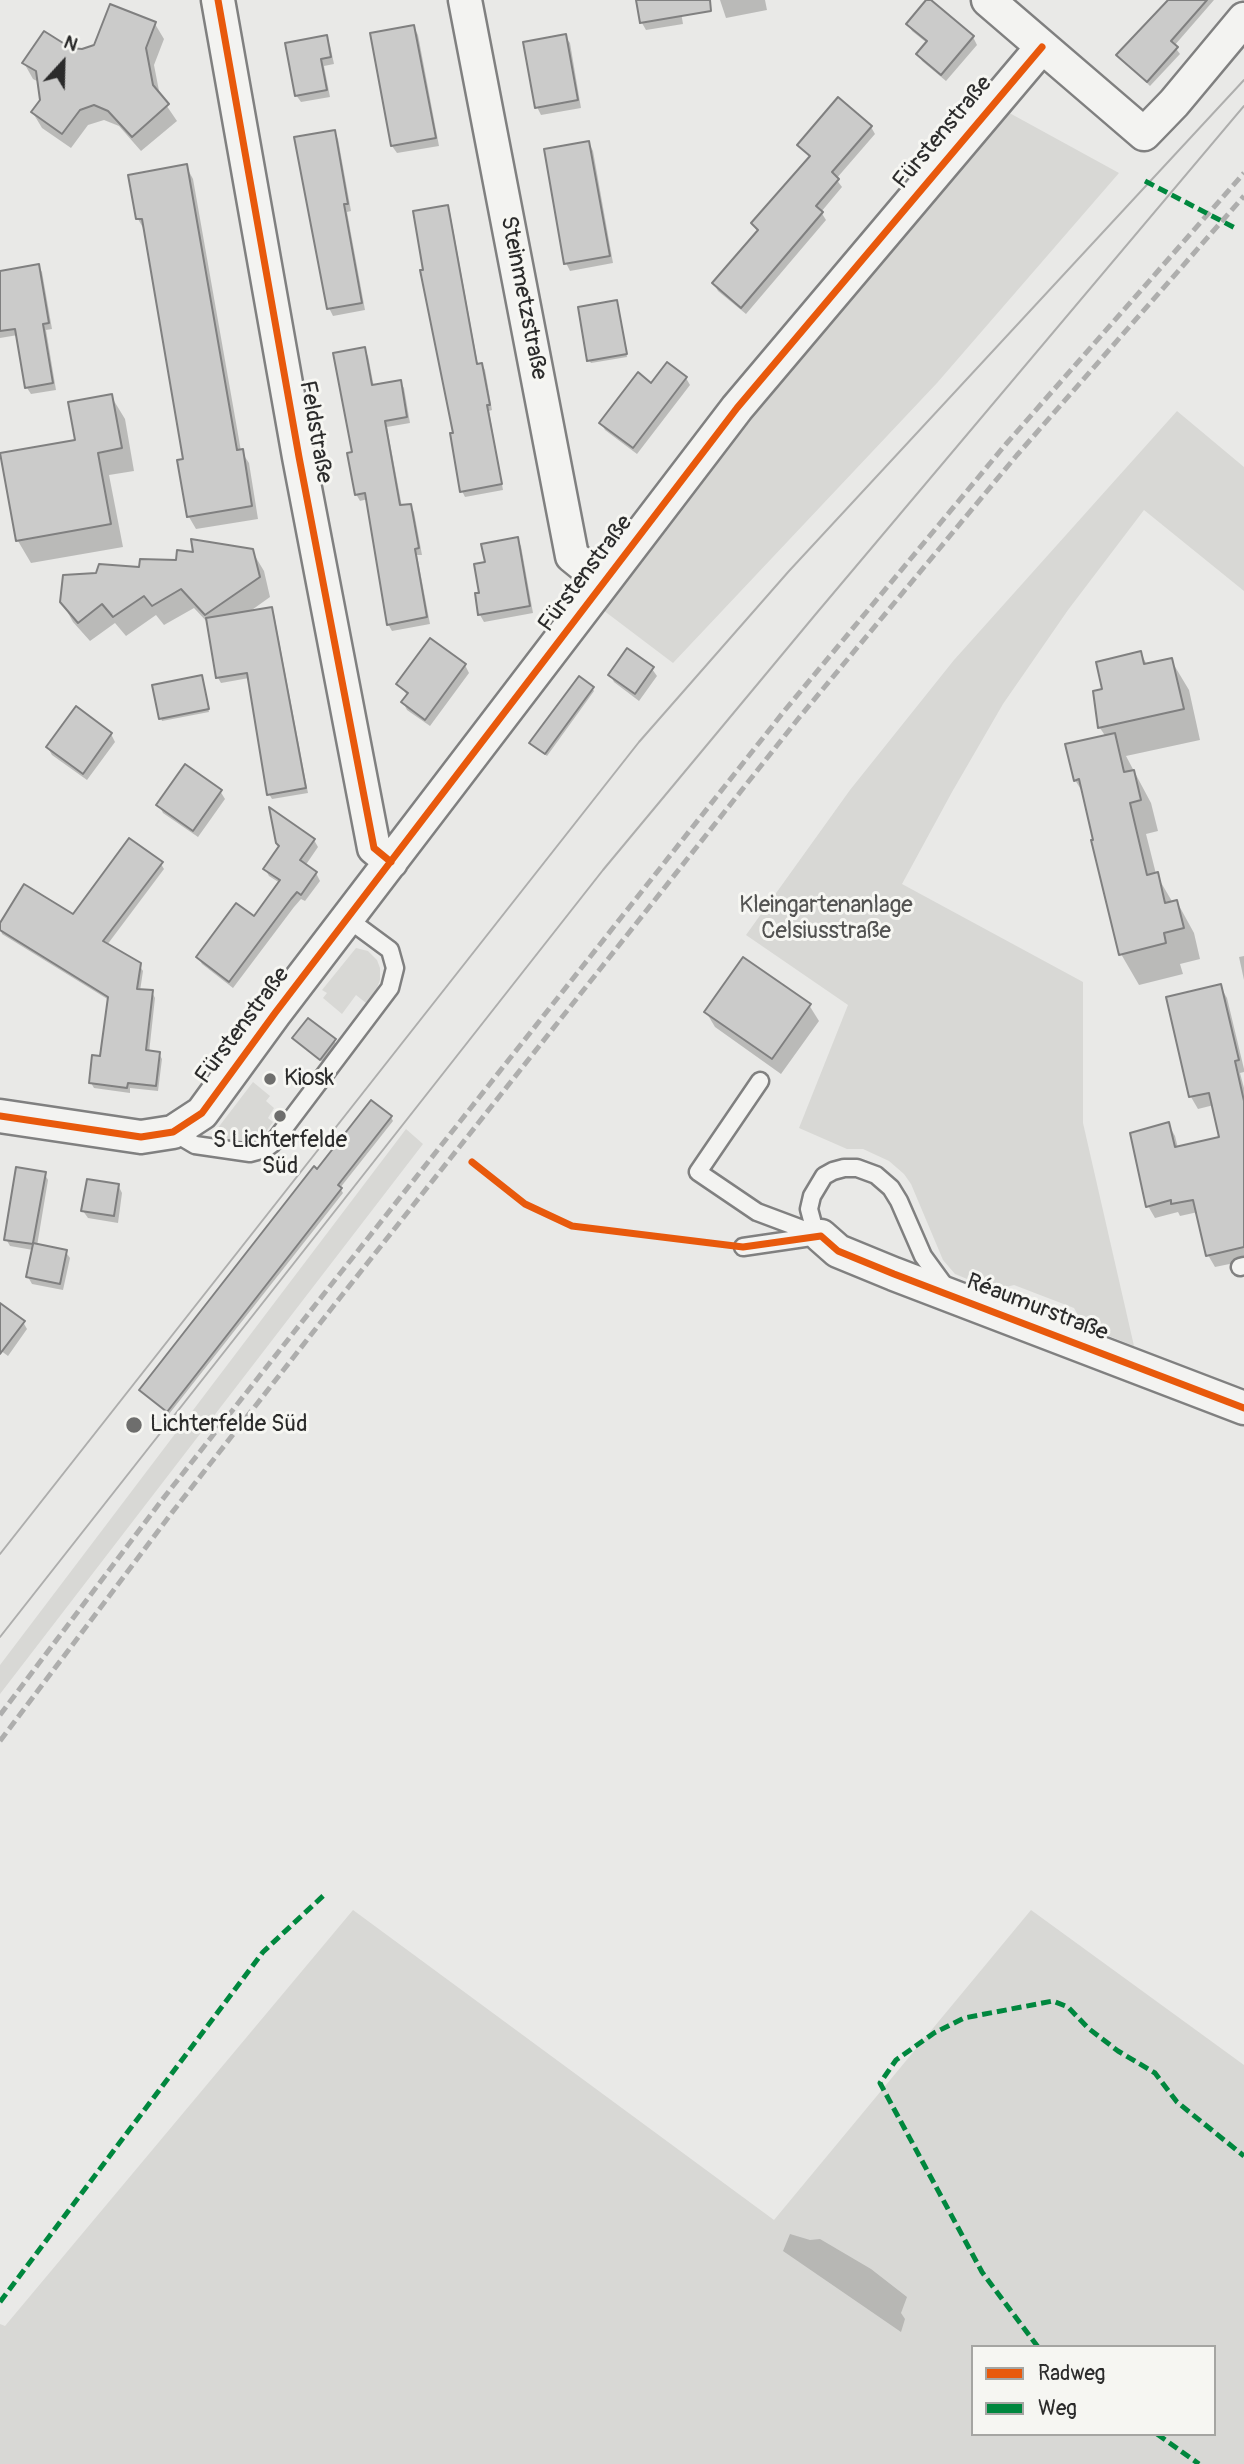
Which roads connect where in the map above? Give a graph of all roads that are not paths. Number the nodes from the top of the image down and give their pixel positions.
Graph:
1 (218, 0) edge
2 (465, 0) edge
3 (988, 0) edge
4 (1244, 19) edge
5 (1042, 47) junction
6 (604, 582) junction
7 (391, 862) junction
8 (348, 919) junction
9 (760, 1081) dead end
10 (0, 1116) edge
11 (177, 1135) junction
12 (821, 1236) junction
13 (743, 1247) dead end
14 (953, 1296) junction
15 (1244, 1408) edge

1 - 7 street, Feldstraße
2 - 6 street, Steinmetzstraße
3 - 5 street
4 - 5 street
5 - 6 street, Fürstenstraße
6 - 7 street, Fürstenstraße
7 - 8 street, Fürstenstraße
8 - 11 street, Fürstenstraße
8 - 11 lane
9 - 12 lane
10 - 11 street
12 - 13 lane
12 - 14 street, Réaumurstraße
12 - 14 lane, Réaumurstraße
14 - 15 street, Réaumurstraße

